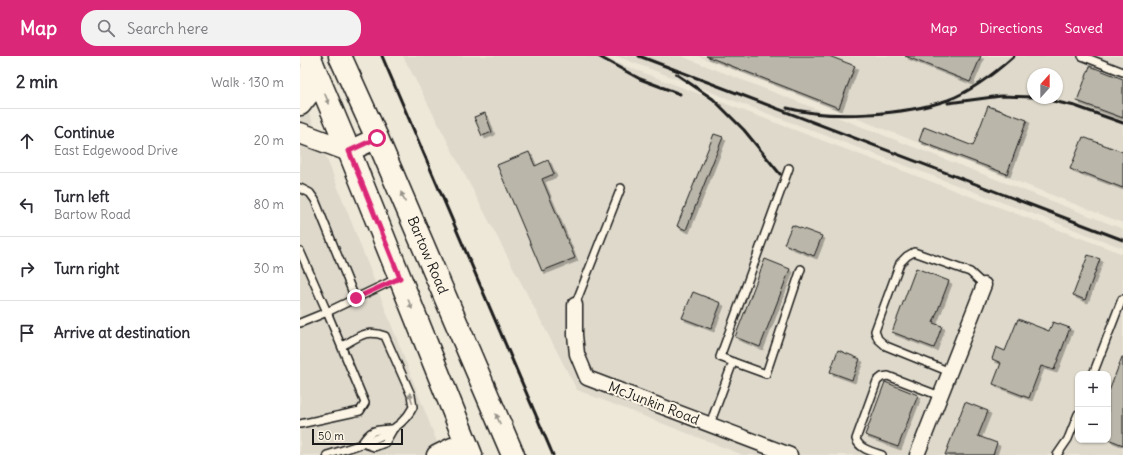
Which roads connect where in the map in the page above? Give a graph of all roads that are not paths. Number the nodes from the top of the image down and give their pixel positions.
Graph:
1 (340, 56) edge
2 (1082, 56) edge
3 (310, 60) edge
4 (1123, 72) edge
5 (300, 104) edge
6 (300, 133) edge
7 (377, 138) junction
8 (349, 151) junction
9 (789, 168) dead end
10 (300, 188) edge
11 (621, 188) dead end
12 (300, 250) edge
13 (800, 269) dead end
14 (400, 278) junction
15 (984, 285) joint
16 (356, 298) junction
17 (1122, 299) edge
18 (575, 305) joint
19 (327, 312) junction
20 (300, 323) edge
21 (342, 346) junction
22 (733, 362) junction
23 (1094, 371) edge
24 (950, 372) junction
25 (940, 396) junction
26 (1075, 422) edge
27 (300, 424) edge
28 (710, 424) junction
29 (393, 429) junction
30 (362, 443) junction
31 (474, 453) edge
32 (327, 455) edge
33 (436, 455) edge
34 (513, 455) edge
35 (790, 455) edge
36 (882, 455) edge
37 (917, 455) edge
38 (1056, 455) edge

1 - 7 main road, Bartow Road
2 - 4 lane
3 - 5 main road
3 -> 8 main road
6 - 8 main road
7 - 8 main road
34 -> 7 main road, Bartow Road
8 - 14 main road
9 - 22 lane
10 - 16 lane
11 - 18 lane
12 - 19 lane
13 - 22 lane
14 - 16 lane
14 -> 31 main road
15 - 24 street
15 - 24 lane
16 - 19 lane
17 - 23 lane
18 - 28 street, McJunkin Road
19 - 20 lane
19 - 21 lane
21 - 27 lane
29 -> 21 lane
22 - 28 lane
24 - 25 street
25 - 36 lane
25 - 37 street
26 - 38 lane
28 - 35 street, McJunkin Road
29 - 30 lane
29 - 30 lane
30 - 32 lane
31 - 33 street

